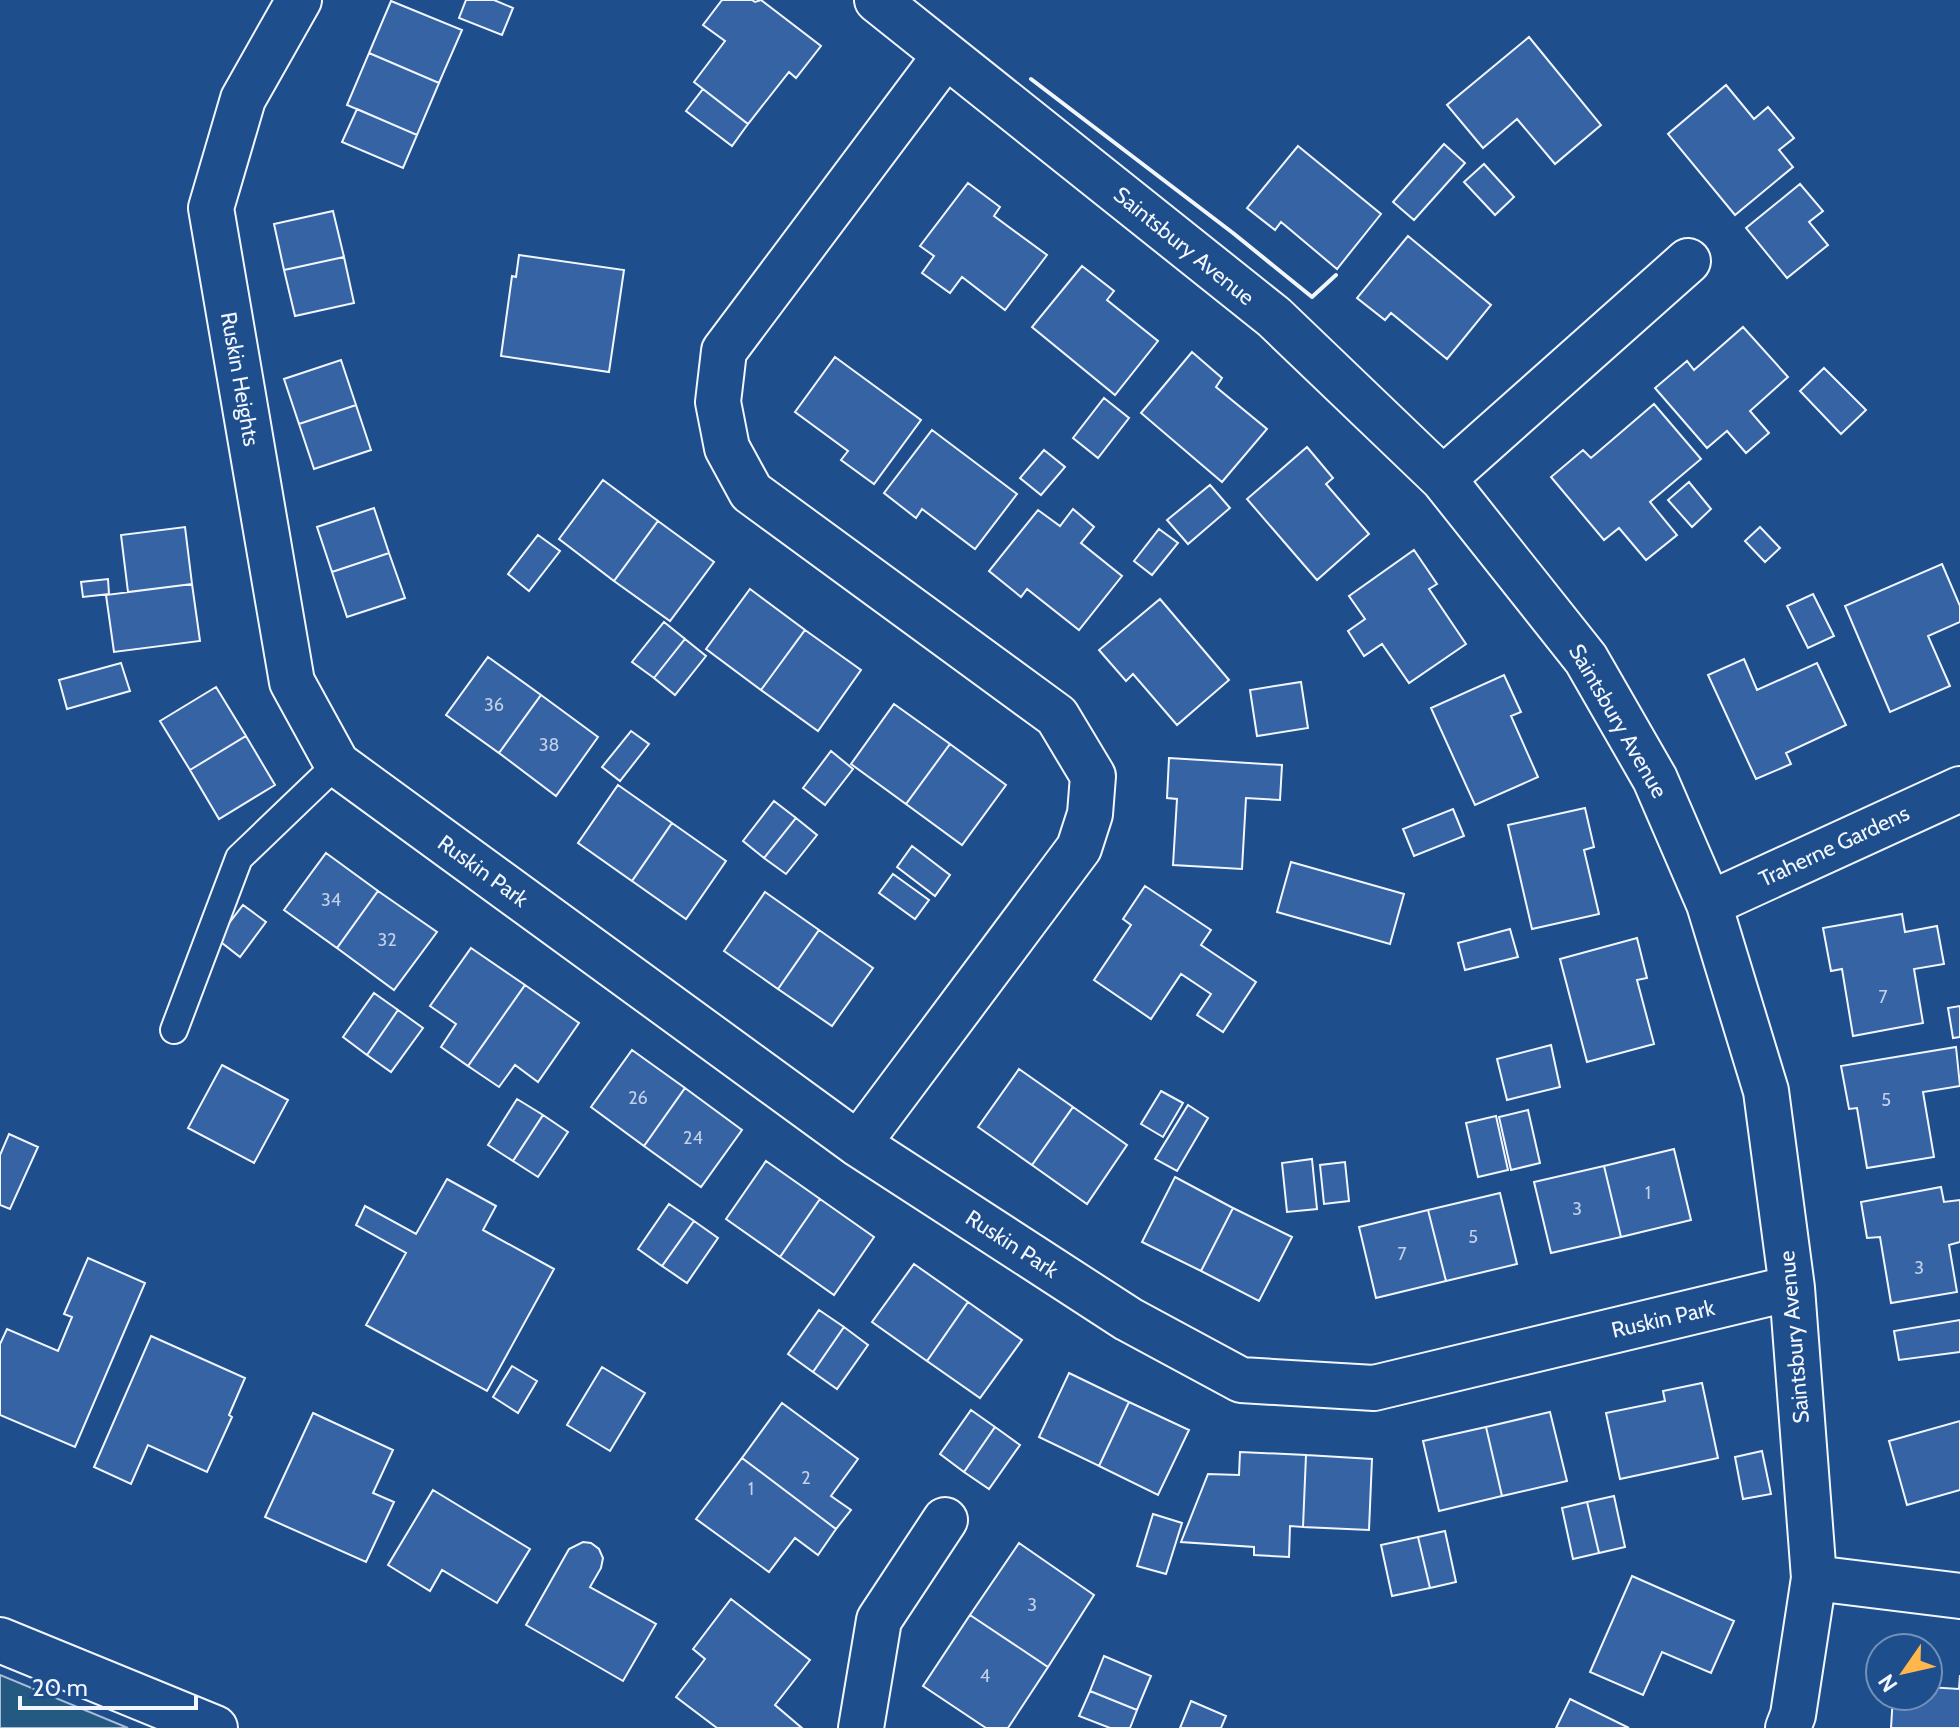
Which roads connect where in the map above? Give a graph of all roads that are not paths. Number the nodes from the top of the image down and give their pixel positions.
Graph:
1 (299, 0) edge
2 (877, 0) edge
3 (945, 56) junction
4 (1688, 261) dead end
5 (1443, 479) junction
6 (337, 764) junction
7 (1960, 789) edge
8 (1709, 904) junction
9 (174, 1030) dead end
10 (858, 1144) junction
11 (1792, 1288) junction
12 (945, 1520) dead end
13 (1814, 1578) junction
14 (1960, 1596) edge
15 (0, 1640) edge
16 (215, 1728) edge
17 (861, 1728) edge
18 (1788, 1728) edge

1 - 6 street, Ruskin Heights
2 - 3 street, Saintsbury Avenue
3 - 5 street, Saintsbury Avenue
3 - 10 street
4 - 5 street
5 - 8 street, Saintsbury Avenue
6 - 9 lane
6 - 10 street, Ruskin Park
7 - 8 street, Traherne Gardens
8 - 11 street, Saintsbury Avenue
10 - 11 street, Ruskin Park
11 - 13 street, Saintsbury Avenue
12 - 17 street
13 - 14 street
13 - 18 street, Saintsbury Avenue
15 - 16 street

